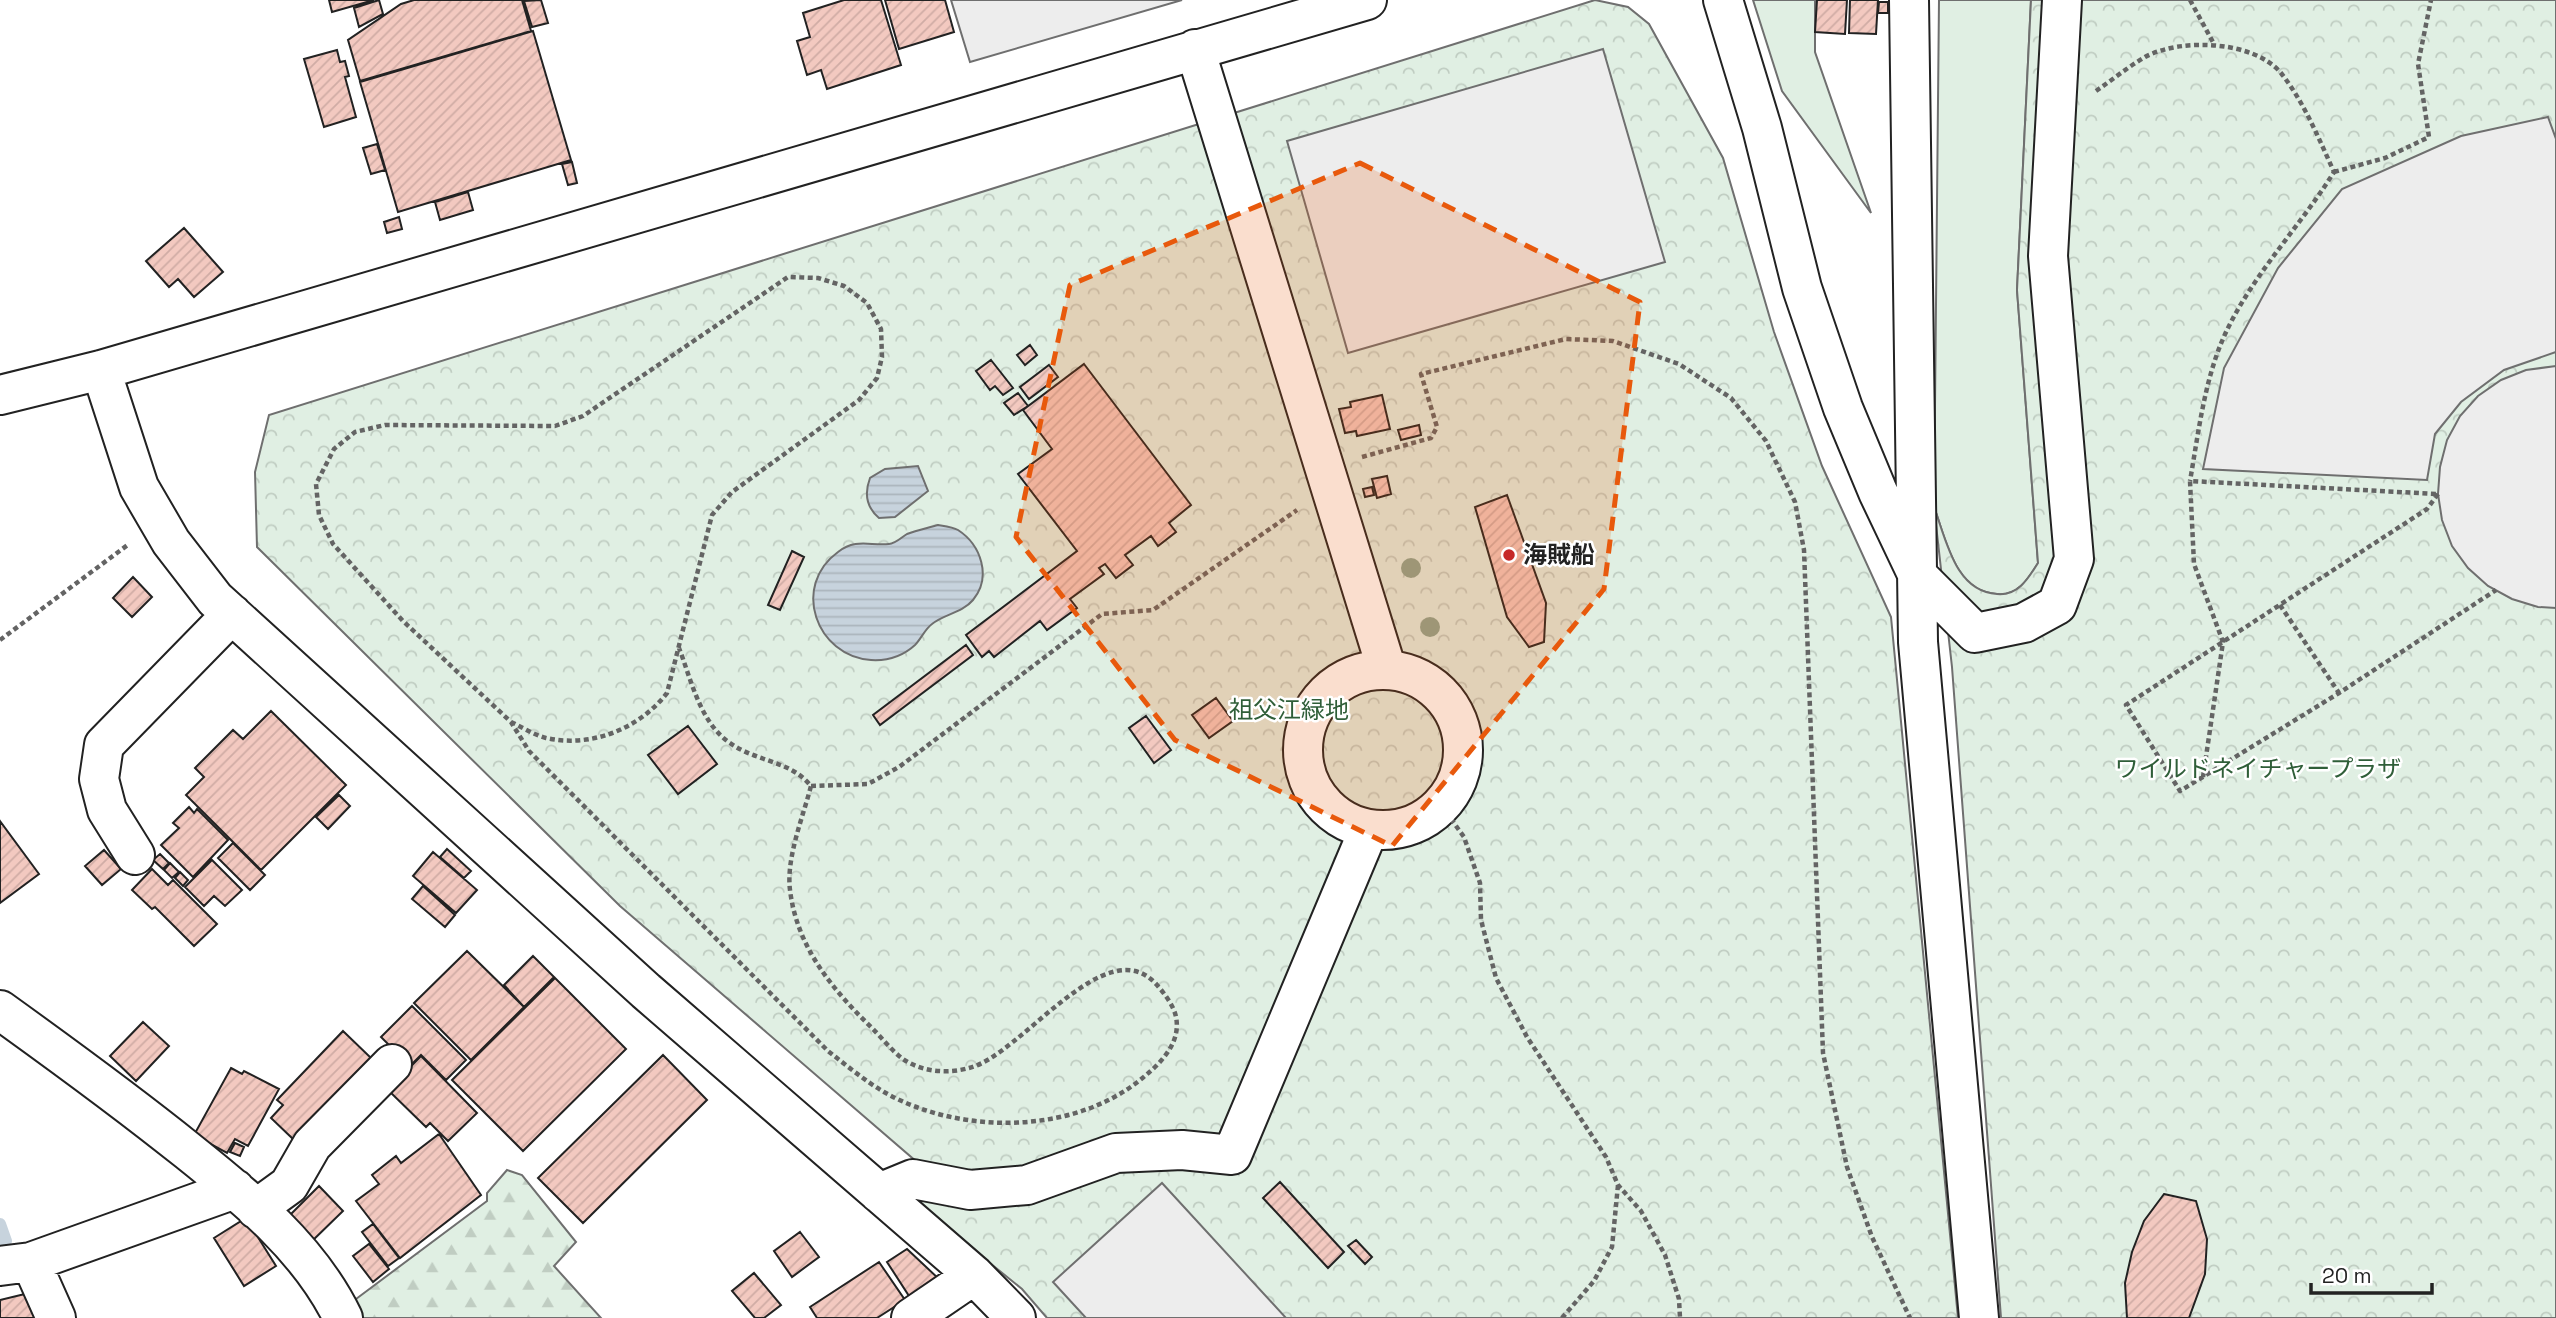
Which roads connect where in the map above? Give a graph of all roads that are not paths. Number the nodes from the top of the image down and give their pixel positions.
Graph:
1 (1723, 0) edge
2 (1909, 0) edge
3 (2062, 0) edge
4 (1358, 1) edge
5 (1195, 49) junction
6 (101, 370) junction
7 (0, 395) edge
8 (1918, 576) junction
9 (232, 614) junction
10 (1387, 670) junction
11 (1369, 829) junction
12 (135, 855) dead end
13 (0, 1010) edge
14 (392, 1064) dead end
15 (879, 1193) junction
16 (246, 1199) junction
17 (15, 1264) edge
18 (974, 1275) junction
19 (56, 1318) edge
20 (343, 1318) edge
21 (911, 1318) edge
22 (1016, 1318) edge
23 (1979, 1318) edge

1 - 8 street
2 - 8 street
3 - 8 street
4 - 5 street
5 - 6 street
5 - 10 street
6 - 7 street
6 - 9 street
8 - 23 street
9 - 12 street
9 - 15 street
10 - 11 street
10 - 11 street
11 - 15 street
13 - 16 street
14 - 16 street
15 - 18 street
16 - 17 street
16 - 20 street
17 - 19 street
18 - 21 street
18 - 22 street

